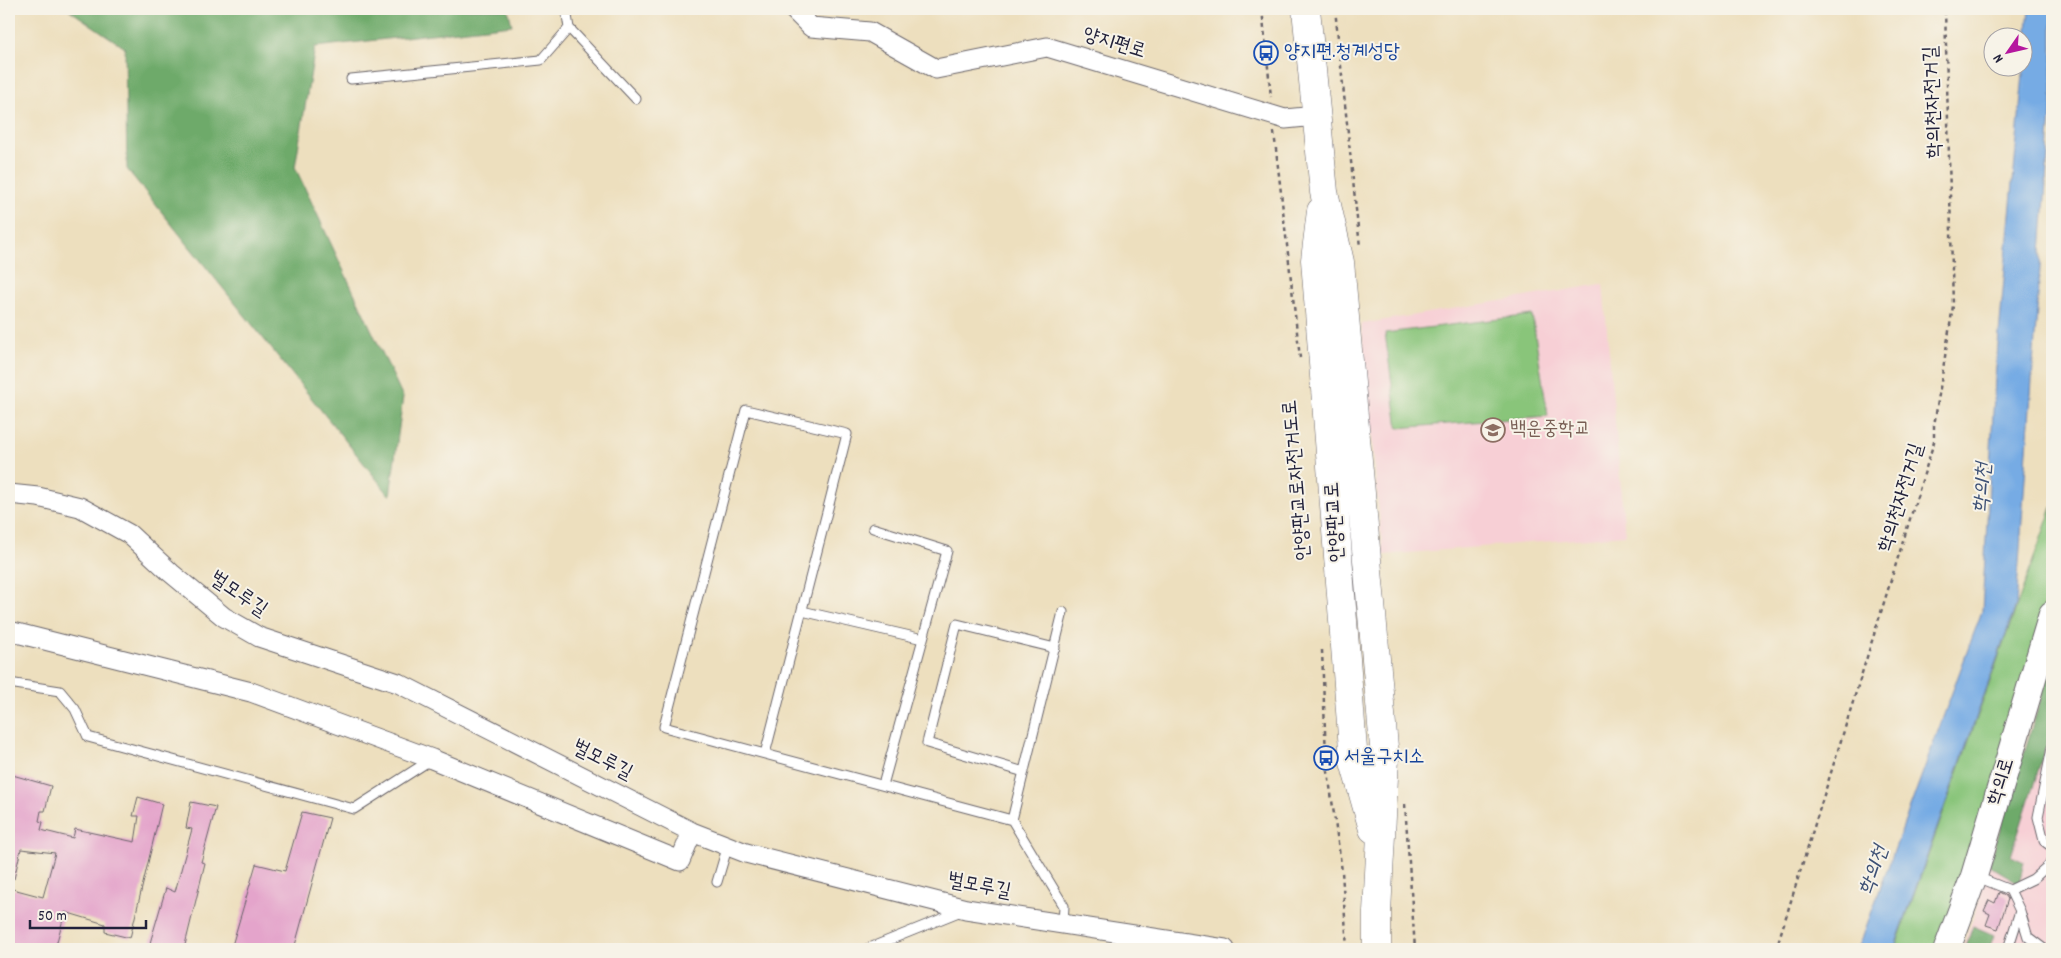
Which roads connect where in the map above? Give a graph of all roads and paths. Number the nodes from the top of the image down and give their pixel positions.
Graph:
1 (566, 9) edge
2 (793, 9) edge
3 (1262, 9) edge
4 (1306, 9) edge
5 (1945, 9) edge
6 (569, 28) junction
7 (351, 79) dead end
8 (636, 99) dead end
9 (1272, 116) junction
10 (1316, 116) junction
11 (1301, 368) dead end
12 (9, 494) edge
13 (873, 528) dead end
14 (802, 611) junction
15 (1063, 612) dead end
16 (2052, 614) edge
17 (9, 631) edge
18 (922, 640) junction
19 (1322, 641) dead end
20 (1054, 648) junction
21 (9, 683) edge
22 (2052, 753) edge
23 (765, 754) junction
24 (432, 759) junction
25 (1024, 772) junction
26 (882, 785) junction
27 (1012, 820) junction
28 (692, 832) junction
29 (728, 845) junction
30 (2052, 847) edge
31 (2052, 862) edge
32 (1974, 876) junction
33 (717, 882) dead end
34 (2010, 890) junction
35 (966, 909) junction
36 (2020, 911) junction
37 (1063, 924) junction
38 (867, 949) edge
39 (1225, 949) edge
40 (1347, 949) edge
41 (1378, 949) edge
42 (1776, 949) edge
43 (1947, 949) edge
44 (2008, 949) edge
45 (2044, 949) edge

1 - 6 lane
2 - 9 street, 양지편로
3 - 9 path
4 - 10 main road, 안양판교로
5 - 42 path, 학의천자전거길
6 - 7 lane
6 - 8 lane
9 - 10 street, 양지편로
9 - 11 path
10 - 41 main road, 안양판교로
12 - 28 street, 벌모루길
13 - 18 lane
14 - 18 lane
14 - 23 lane
14 - 23 lane
15 - 20 lane
16 - 32 street, 학의로
17 - 24 street
18 - 26 lane
19 - 40 path
20 - 25 lane
20 - 25 lane
21 - 24 lane
22 - 30 lane
23 - 26 lane
24 - 28 street
25 - 27 lane
26 - 27 lane
27 - 37 lane
28 - 29 street, 벌모루길
29 - 33 lane
29 - 35 street, 벌모루길
31 - 34 lane
32 - 34 lane
32 - 43 street, 학의로
34 - 36 lane
35 - 37 street, 벌모루길
35 - 38 lane
36 - 44 lane
36 - 45 lane
37 - 39 street, 벌모루길

